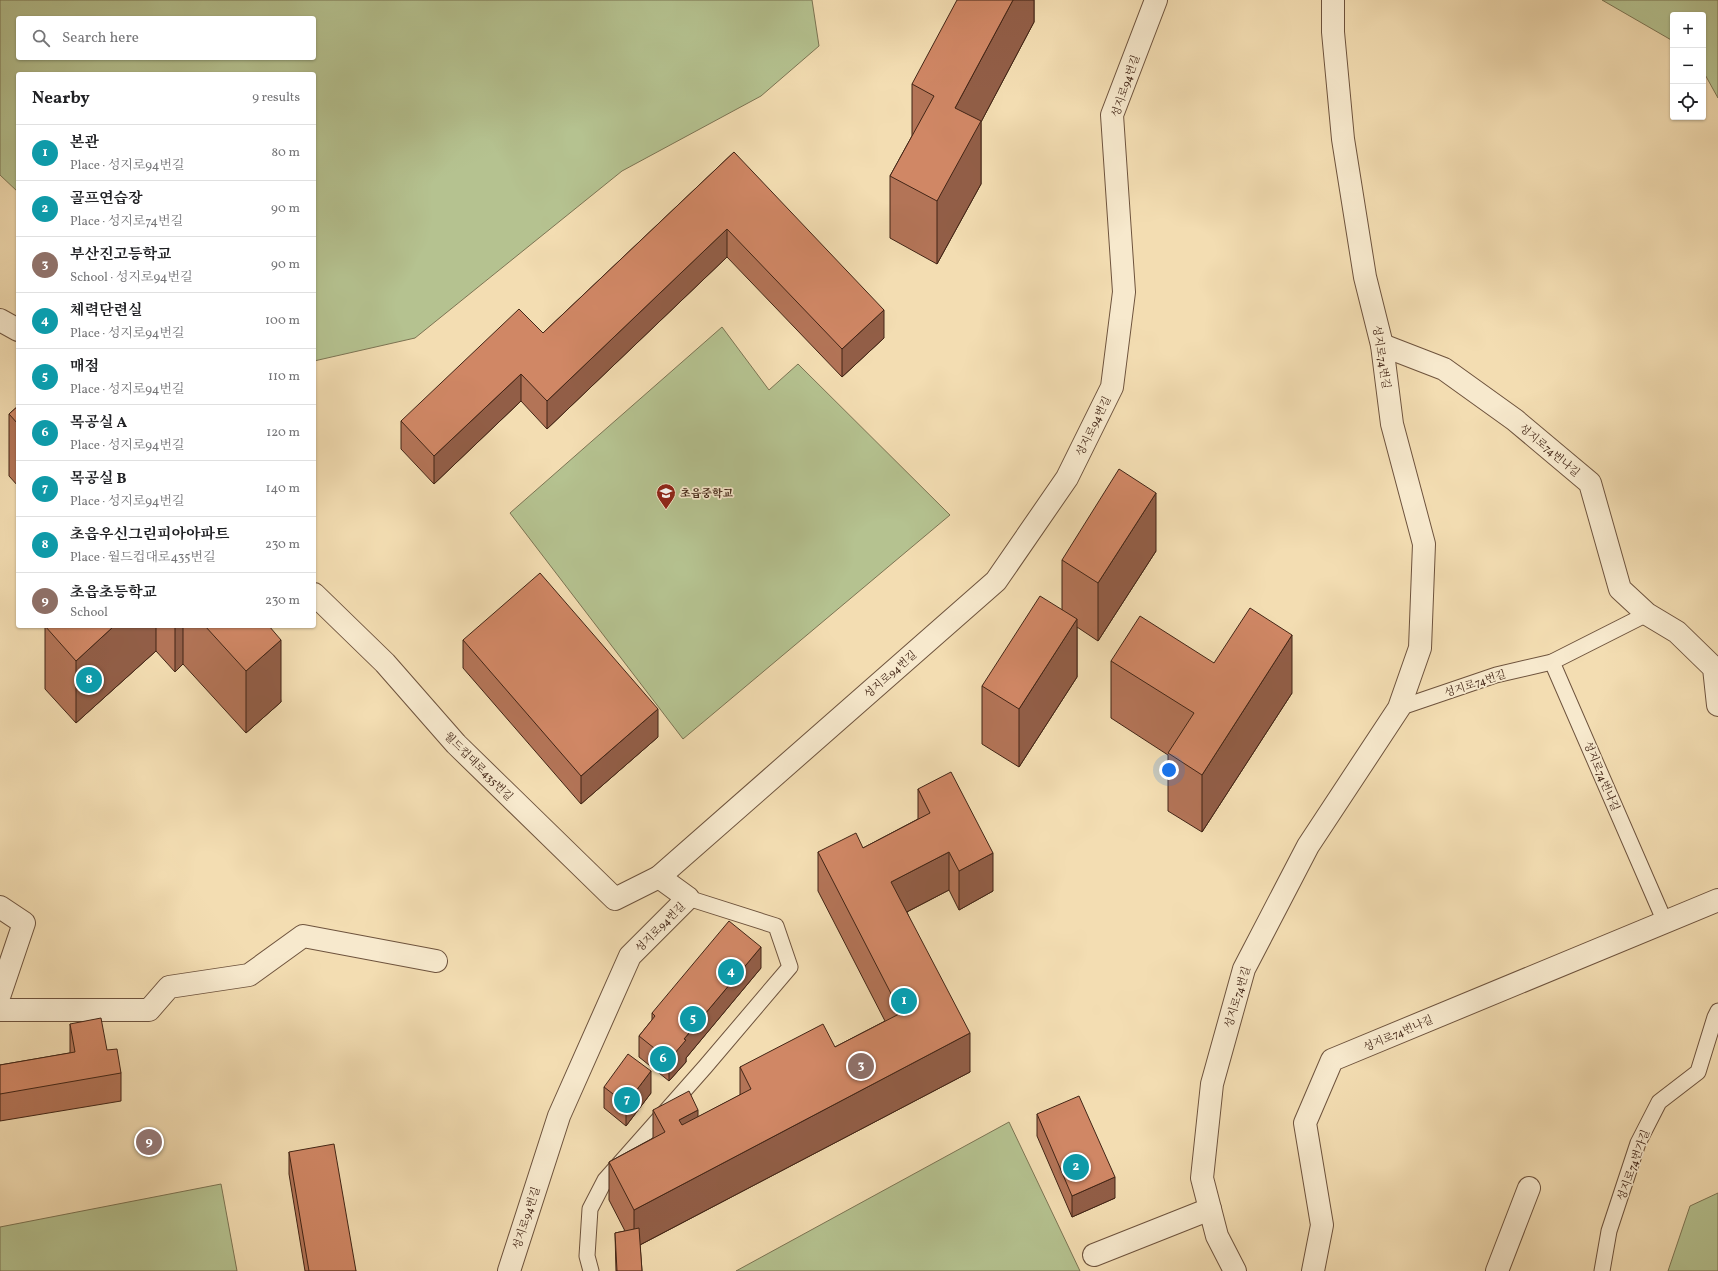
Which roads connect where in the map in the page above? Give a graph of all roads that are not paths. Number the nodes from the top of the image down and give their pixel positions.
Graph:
1 (1156, 0) edge
2 (1333, 0) edge
3 (0, 320) edge
4 (16, 329) edge
5 (1382, 345) junction
6 (316, 596) edge
7 (1648, 614) junction
8 (1552, 662) junction
9 (1718, 705) edge
10 (1399, 708) junction
11 (660, 877) junction
12 (688, 898) junction
13 (1718, 900) edge
14 (0, 907) edge
15 (1665, 922) junction
16 (436, 960) dead end
17 (0, 994) edge
18 (0, 1010) edge
19 (1718, 1011) edge
20 (1529, 1188) dead end
21 (1210, 1209) junction
22 (1094, 1255) dead end
23 (509, 1271) edge
24 (591, 1271) edge
25 (1235, 1271) edge
26 (1313, 1271) edge
27 (1498, 1271) edge
28 (1602, 1271) edge

1 - 11 street, 성지로94번길
2 - 5 street, 성지로74번길
3 - 4 street
5 - 7 street, 성지로74번나길
5 - 10 street, 성지로74번길
6 - 11 street, 월드컵대로435번길
7 - 8 lane
7 - 9 street, 성지로74번나길
8 - 10 lane, 성지로74번길
8 - 15 lane, 성지로74번나길
10 - 21 street, 성지로74번길
11 - 12 street, 성지로94번길
12 - 23 street, 성지로94번길
12 - 24 lane
13 - 15 street, 성지로74번나길
14 - 17 street
15 - 26 street, 성지로74번나길
16 - 18 street
19 - 28 lane, 성지로74번가길
20 - 27 street
21 - 22 street
21 - 25 street, 성지로74번길

